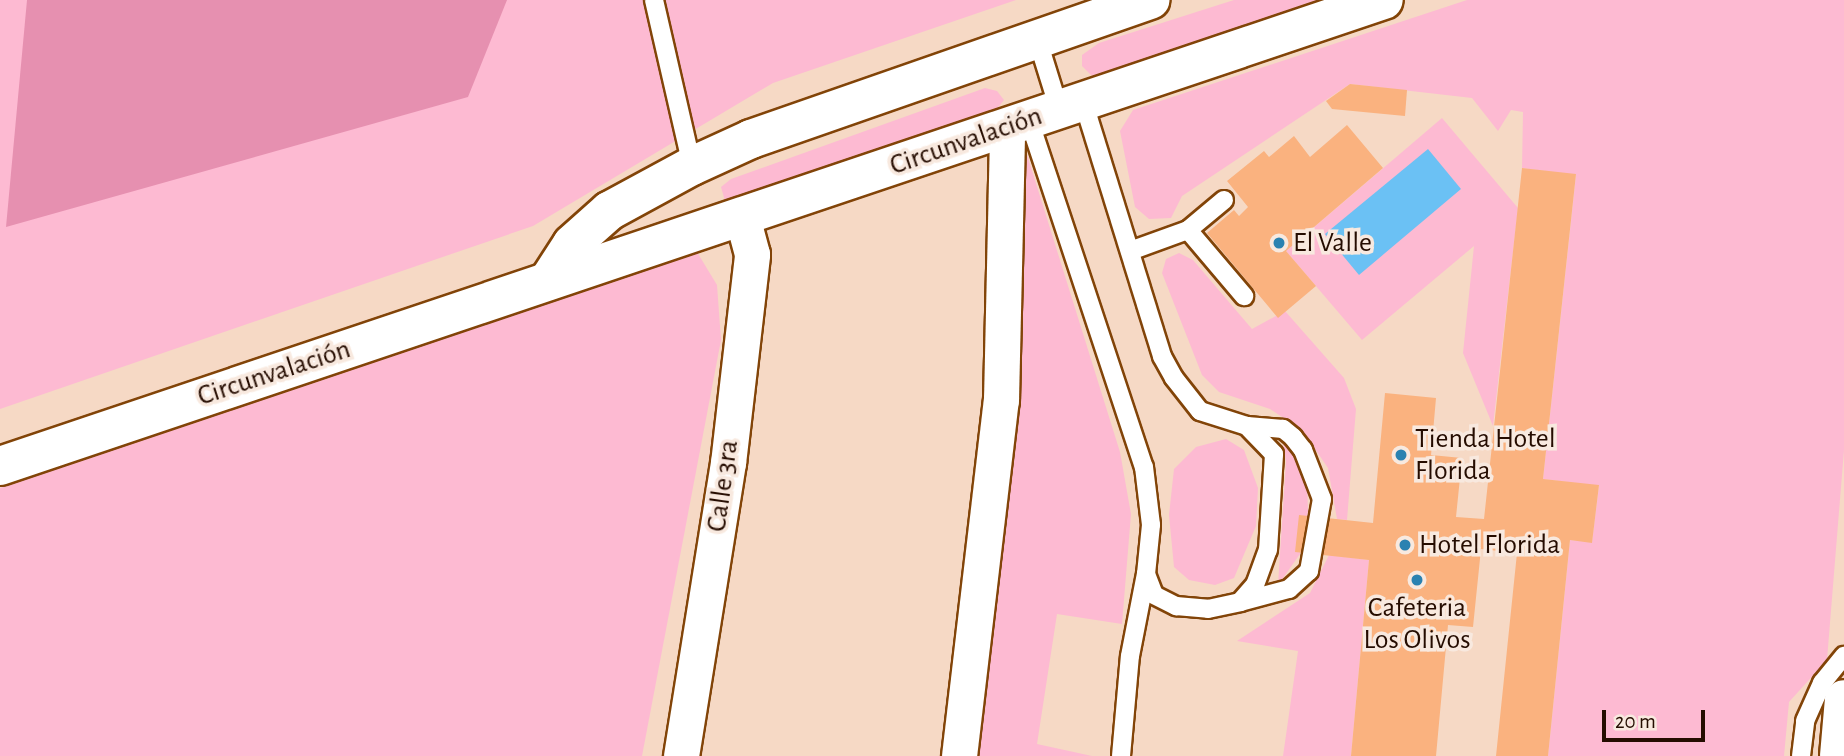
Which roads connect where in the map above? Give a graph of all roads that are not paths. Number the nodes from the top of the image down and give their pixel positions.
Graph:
1 (654, 0) edge
2 (1151, 0) edge
3 (1384, 0) edge
4 (1037, 38) junction
5 (1044, 114) junction
6 (692, 166) junction
7 (1223, 200) dead end
8 (742, 216) junction
9 (1188, 230) junction
10 (1130, 251) junction
11 (548, 281) junction
12 (1244, 296) dead end
13 (1247, 426) junction
14 (0, 466) edge
15 (1146, 574) junction
16 (1240, 602) junction
17 (1844, 656) edge
18 (1844, 699) edge
19 (681, 756) edge
20 (959, 756) edge
21 (1121, 756) edge
22 (1801, 756) edge
23 (1839, 756) edge

1 - 6 lane
2 - 4 main road
3 - 5 main road, Circunvalación
4 - 5 lane
4 - 6 main road
5 - 8 main road, Circunvalación
5 - 10 lane
5 - 15 lane
5 - 20 street
6 - 11 main road
7 - 9 lane
8 - 11 main road, Circunvalación
8 - 19 street, Calle 3ra
9 - 10 lane
9 - 12 lane
10 - 13 lane
11 - 14 main road, Circunvalación
13 - 16 lane
13 - 16 lane
15 - 16 lane
15 - 21 lane
17 - 22 lane
18 - 23 main road

